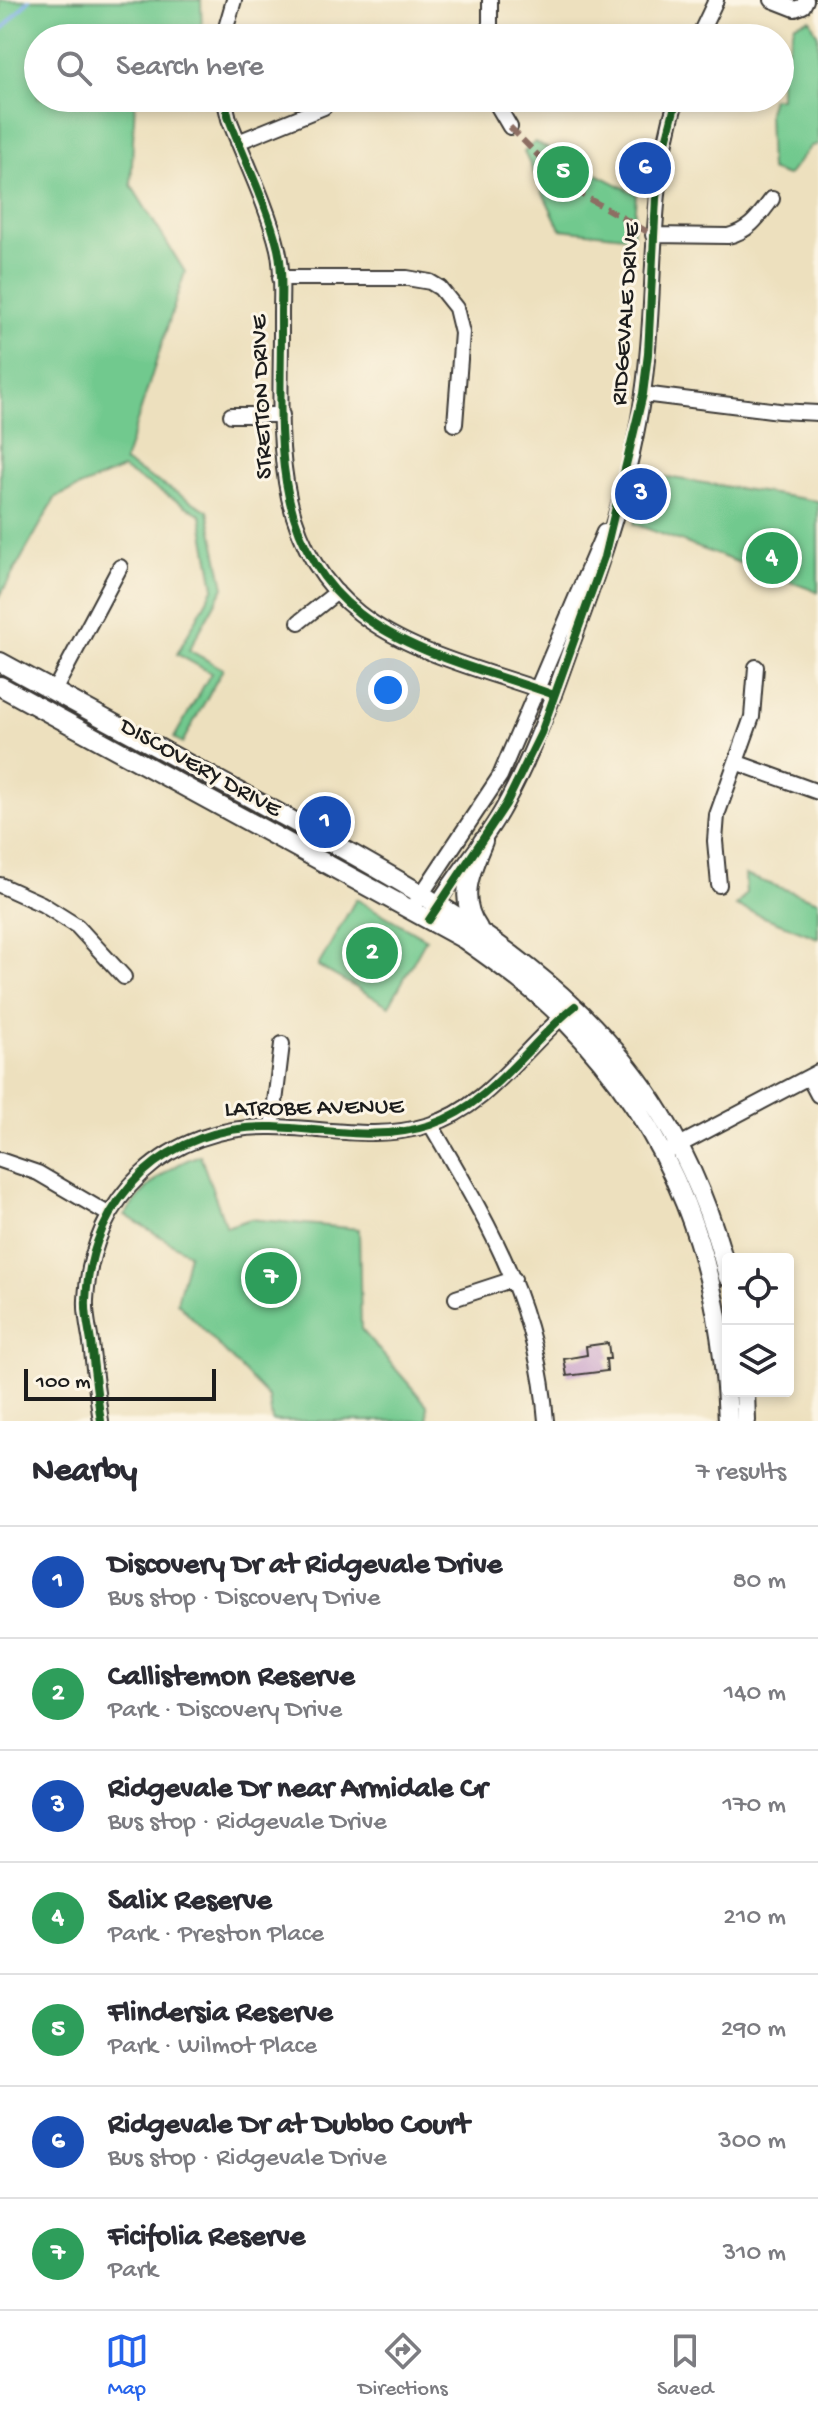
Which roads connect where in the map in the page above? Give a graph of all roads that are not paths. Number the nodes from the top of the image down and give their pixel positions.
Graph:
1 (234, 0) edge
2 (490, 0) edge
3 (716, 0) edge
4 (772, 0) edge
5 (806, 0) edge
6 (227, 24) edge
7 (490, 24) edge
8 (705, 24) edge
9 (228, 112) edge
10 (312, 112) edge
11 (501, 112) edge
12 (673, 112) edge
13 (510, 127) dead end
14 (238, 142) junction
15 (772, 199) dead end
16 (653, 235) junction
17 (280, 278) junction
18 (643, 394) junction
19 (818, 413) edge
20 (231, 415) dead end
21 (282, 415) junction
22 (455, 424) dead end
23 (618, 503) junction
24 (120, 567) dead end
25 (337, 592) junction
26 (299, 622) dead end
27 (0, 662) edge
28 (756, 667) dead end
29 (0, 686) edge
30 (537, 688) junction
31 (54, 691) junction
32 (554, 695) junction
33 (738, 763) junction
34 (818, 792) edge
35 (483, 841) junction
36 (0, 885) edge
37 (719, 885) dead end
38 (421, 893) junction
39 (411, 911) junction
40 (433, 912) junction
41 (479, 930) junction
42 (124, 977) dead end
43 (568, 1011) junction
44 (282, 1044) dead end
45 (813, 1075) edge
46 (818, 1095) edge
47 (431, 1125) junction
48 (272, 1127) junction
49 (670, 1150) junction
50 (0, 1160) edge
51 (108, 1214) junction
52 (722, 1259) edge
53 (514, 1279) junction
54 (456, 1298) dead end
55 (745, 1397) edge
56 (101, 1421) edge
57 (546, 1421) edge
58 (728, 1421) edge
59 (746, 1421) edge

1 - 6 street
2 - 7 street
3 - 8 street
4 - 5 street
9 - 14 street, STRETTON DRIVE
10 - 14 street
11 - 13 street
12 - 16 street, RIDGEVALE DRIVE
14 - 17 street, STRETTON DRIVE
15 - 16 street
16 - 18 street, RIDGEVALE DRIVE
17 - 21 street, STRETTON DRIVE
17 - 22 street
18 - 19 street
18 - 23 street, RIDGEVALE DRIVE
20 - 21 street
21 - 25 street, STRETTON DRIVE
23 - 30 street, RIDGEVALE DRIVE
23 - 32 street, RIDGEVALE DRIVE
24 - 31 street
25 - 26 street
25 - 30 street, STRETTON DRIVE
27 - 31 main road, DISCOVERY DRIVE
28 - 33 street
29 - 39 main road, DISCOVERY DRIVE
30 - 32 street, STRETTON DRIVE
30 - 38 street, RIDGEVALE DRIVE
31 - 38 main road, DISCOVERY DRIVE
32 - 35 street, RIDGEVALE DRIVE
33 - 34 street
33 - 37 street
35 - 40 street, RIDGEVALE DRIVE
35 - 41 main road
36 - 42 street
38 - 39 street, RIDGEVALE DRIVE
38 - 40 main road, DISCOVERY DRIVE
39 - 40 main road, DISCOVERY DRIVE
40 - 41 main road, DISCOVERY DRIVE
40 - 43 main road, DISCOVERY DRIVE
41 - 43 main road, DISCOVERY DRIVE
43 - 47 street, LATROBE AVENUE
43 - 49 main road, DISCOVERY DRIVE
44 - 48 street
45 - 46 street
45 - 49 street
47 - 48 street, LATROBE AVENUE
47 - 53 street
48 - 51 street, LATROBE AVENUE
49 - 52 main road, DISCOVERY DRIVE
49 - 58 main road, DISCOVERY DRIVE
50 - 51 street
51 - 56 street, LATROBE AVENUE
53 - 54 street
53 - 57 street
55 - 59 main road

